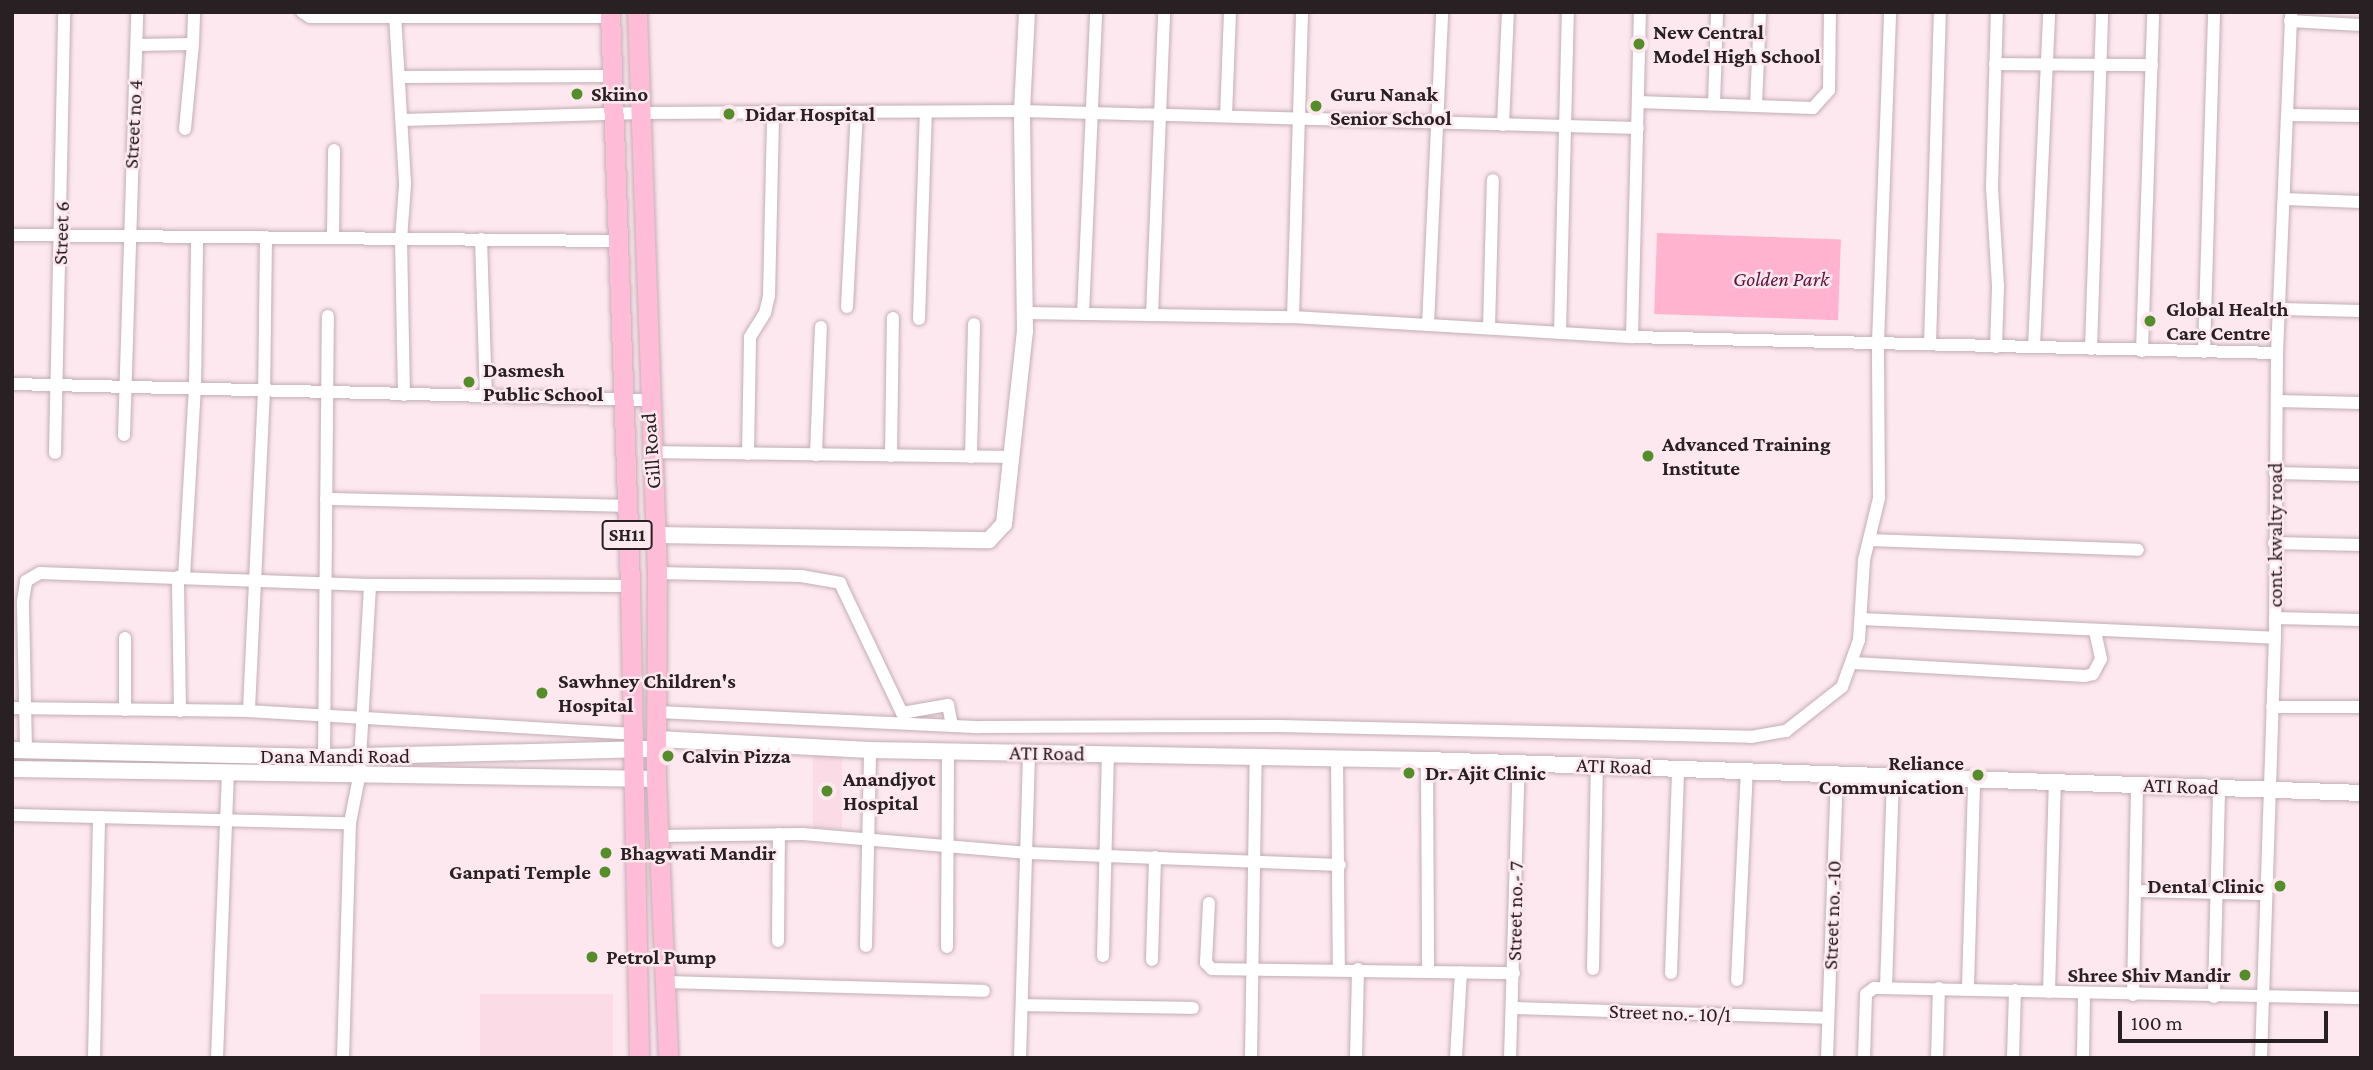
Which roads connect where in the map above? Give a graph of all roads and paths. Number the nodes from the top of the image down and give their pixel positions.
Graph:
1 (64, 12) edge
2 (137, 12) edge
3 (194, 12) edge
4 (302, 12) edge
5 (637, 12) edge
6 (1027, 12) edge
7 (1096, 12) edge
8 (1164, 12) edge
9 (1230, 12) edge
10 (1302, 12) edge
11 (1442, 12) edge
12 (1508, 12) edge
13 (1569, 12) edge
14 (1640, 12) edge
15 (1717, 12) edge
16 (1759, 12) edge
17 (1830, 12) edge
18 (1891, 12) edge
19 (1940, 12) edge
20 (1997, 12) edge
21 (2049, 12) edge
22 (2102, 12) edge
23 (2153, 12) edge
24 (2214, 12) edge
25 (395, 15) junction
26 (610, 15) edge
27 (2290, 17) edge
28 (2361, 24) edge
29 (193, 44) junction
30 (138, 45) junction
31 (1995, 64) junction
32 (2048, 65) junction
33 (2100, 65) junction
34 (2152, 65) junction
35 (611, 76) junction
36 (402, 77) junction
37 (1638, 102) junction
38 (1714, 104) junction
39 (1756, 105) junction
40 (1022, 111) junction
41 (857, 112) junction
42 (926, 112) junction
43 (640, 113) junction
44 (773, 113) junction
45 (1090, 113) junction
46 (613, 114) junction
47 (1158, 115) junction
48 (2288, 115) junction
49 (1226, 116) junction
50 (2361, 116) edge
51 (1298, 118) junction
52 (403, 121) junction
53 (1437, 122) junction
54 (1503, 125) junction
55 (1564, 126) junction
56 (1638, 128) junction
57 (185, 129) dead end
58 (334, 150) dead end
59 (1493, 180) dead end
60 (2285, 200) junction
61 (2361, 202) edge
62 (12, 235) edge
63 (61, 236) junction
64 (128, 236) junction
65 (197, 237) junction
66 (266, 237) junction
67 (333, 238) junction
68 (401, 239) junction
69 (481, 239) junction
70 (615, 241) junction
71 (847, 307) dead end
72 (2280, 309) junction
73 (2361, 311) edge
74 (1025, 313) junction
75 (1083, 314) junction
76 (1152, 315) junction
77 (328, 316) dead end
78 (893, 317) dead end
79 (1293, 317) junction
80 (919, 319) dead end
81 (974, 324) dead end
82 (1428, 324) junction
83 (821, 327) dead end
84 (1489, 328) junction
85 (1560, 333) junction
86 (1632, 337) junction
87 (1878, 343) junction
88 (1930, 344) junction
89 (1996, 346) junction
90 (2034, 347) junction
91 (2091, 349) junction
92 (2142, 351) junction
93 (2204, 352) junction
94 (2277, 353) junction
95 (12, 384) edge
96 (57, 385) junction
97 (125, 387) junction
98 (195, 389) junction
99 (264, 391) junction
100 (327, 393) junction
101 (404, 395) junction
102 (486, 397) junction
103 (621, 400) junction
104 (648, 400) junction
105 (2277, 401) junction
106 (2361, 403) edge
107 (124, 435) dead end
108 (651, 452) junction
109 (55, 453) dead end
110 (748, 454) junction
111 (817, 455) junction
112 (891, 456) junction
113 (971, 457) junction
114 (1008, 457) junction
115 (2275, 473) junction
116 (2361, 475) edge
117 (326, 499) junction
118 (626, 506) junction
119 (656, 535) junction
120 (1870, 540) junction
121 (2274, 543) junction
122 (2361, 545) edge
123 (2138, 550) dead end
124 (657, 573) junction
125 (184, 577) junction
126 (326, 580) junction
127 (253, 581) junction
128 (370, 584) junction
129 (630, 586) junction
130 (2275, 618) junction
131 (1861, 619) junction
132 (2361, 620) edge
133 (2095, 630) junction
134 (125, 638) dead end
135 (2275, 638) junction
136 (1854, 663) junction
137 (2272, 707) junction
138 (2361, 707) edge
139 (12, 708) edge
140 (26, 709) junction
141 (125, 710) junction
142 (180, 711) junction
143 (249, 711) junction
144 (658, 712) junction
145 (323, 717) junction
146 (361, 719) junction
147 (952, 726) junction
148 (632, 742) junction
149 (657, 744) junction
150 (19, 750) edge
151 (870, 750) junction
152 (948, 752) junction
153 (1028, 753) junction
154 (1108, 754) junction
155 (1256, 756) junction
156 (324, 757) junction
157 (359, 757) junction
158 (1337, 757) junction
159 (1427, 760) junction
160 (1518, 763) junction
161 (1597, 765) junction
162 (1678, 768) junction
163 (12, 769) edge
164 (1747, 769) junction
165 (1838, 772) junction
166 (228, 774) junction
167 (1893, 775) junction
168 (359, 777) junction
169 (632, 779) junction
170 (656, 779) junction
171 (1974, 779) junction
172 (2055, 781) junction
173 (2137, 785) junction
174 (2219, 788) junction
175 (2267, 790) junction
176 (2361, 793) edge
177 (12, 815) edge
178 (99, 817) junction
179 (228, 822) junction
180 (350, 823) junction
181 (779, 834) junction
182 (658, 836) junction
183 (869, 842) junction
184 (947, 844) junction
185 (1028, 853) junction
186 (1105, 855) junction
187 (1155, 857) junction
188 (1252, 860) junction
189 (1340, 865) junction
190 (2136, 891) junction
191 (2218, 894) junction
192 (2263, 894) junction
193 (1209, 903) dead end
194 (778, 941) dead end
195 (866, 946) dead end
196 (947, 947) dead end
197 (1103, 956) dead end
198 (1152, 960) dead end
199 (1254, 969) junction
200 (1339, 969) junction
201 (1358, 969) junction
202 (1593, 969) dead end
203 (1428, 971) junction
204 (1461, 972) junction
205 (1514, 973) junction
206 (1671, 974) dead end
207 (1737, 981) dead end
208 (664, 982) junction
209 (1968, 987) junction
210 (1886, 988) junction
211 (1939, 988) junction
212 (2015, 990) junction
213 (984, 991) dead end
214 (2049, 992) junction
215 (2084, 993) junction
216 (2133, 995) junction
217 (2261, 997) junction
218 (2214, 998) junction
219 (2361, 998) edge
220 (1022, 1005) junction
221 (1193, 1008) dead end
222 (1513, 1008) junction
223 (1828, 1018) junction
224 (94, 1058) edge
225 (216, 1058) edge
226 (343, 1058) edge
227 (639, 1058) edge
228 (668, 1058) edge
229 (1020, 1058) edge
230 (1251, 1058) edge
231 (1356, 1058) edge
232 (1456, 1058) edge
233 (1510, 1058) edge
234 (1827, 1058) edge
235 (1864, 1058) edge
236 (1937, 1058) edge
237 (2013, 1058) edge
238 (2083, 1058) edge
239 (2260, 1058) edge

1 - 63 street, Street 6
2 - 30 street, Street no 4
3 - 29 street
4 - 25 street
5 - 43 main road, Gill Road / SH11
6 - 40 street
7 - 45 street
8 - 47 street
9 - 49 street
10 - 51 street
11 - 53 street
12 - 54 street
13 - 55 street
14 - 37 street
15 - 38 street
16 - 39 street
17 - 39 street
18 - 87 street
19 - 88 street
20 - 31 street
21 - 32 street
22 - 33 street
23 - 34 street
24 - 93 street
25 - 26 street
25 - 36 street
26 - 35 main road, Gill Road / SH11
27 - 28 street
27 - 48 street, cont. kwalty road
29 - 30 street
29 - 57 street
30 - 64 street, Street no 4
31 - 32 street
31 - 89 street
32 - 33 street
32 - 90 street
33 - 34 street
33 - 91 street
34 - 92 street
35 - 36 street
35 - 46 main road, Gill Road / SH11
36 - 52 street
37 - 38 street
37 - 56 street
38 - 39 street
40 - 42 street
40 - 45 street
40 - 74 street
41 - 42 street
41 - 44 street
41 - 71 street
42 - 80 street
43 - 44 street
43 - 46 street
43 - 104 main road, Gill Road / SH11
44 - 110 street
45 - 47 street
45 - 75 street
46 - 52 street
46 - 70 main road, Gill Road / SH11
47 - 49 street
47 - 76 street
48 - 50 street
48 - 60 street, cont. kwalty road
49 - 51 street
51 - 53 street
51 - 79 street
52 - 68 street
53 - 54 street
53 - 82 street
54 - 55 street
55 - 56 street
55 - 85 street
56 - 86 street
58 - 67 street
59 - 84 street
60 - 61 street
60 - 72 street, cont. kwalty road
62 - 63 street
63 - 64 street
63 - 96 street, Street 6
64 - 65 street
64 - 97 street, Street no 4
65 - 66 street
65 - 98 street
66 - 67 street
66 - 99 street
67 - 68 street
68 - 69 street
68 - 101 street
69 - 70 street
69 - 102 street
70 - 103 main road, Gill Road / SH11
72 - 73 street
72 - 94 street, cont. kwalty road
74 - 75 street
74 - 114 street
75 - 76 street
76 - 79 street
77 - 100 street
78 - 112 street
79 - 82 street
81 - 113 street
82 - 84 street
83 - 111 street
84 - 85 street
85 - 86 street
86 - 87 street
87 - 88 street
87 - 120 street
88 - 89 street
89 - 90 street
90 - 91 street
91 - 92 street
92 - 93 street
93 - 94 street
94 - 105 street, cont. kwalty road
95 - 96 street
96 - 97 street
96 - 109 street, Street 6
97 - 98 street
97 - 107 street, Street no 4
98 - 99 street
98 - 125 street
99 - 100 street
99 - 127 street
100 - 101 street
100 - 117 street
101 - 102 street
102 - 103 street
103 - 104 street
103 - 118 main road, Gill Road / SH11
104 - 108 main road, Gill Road / SH11
105 - 106 street
105 - 115 street, cont. kwalty road
108 - 110 street
108 - 119 main road, Gill Road / SH11
110 - 111 street
111 - 112 street
112 - 113 street
113 - 114 street
114 - 119 street
115 - 116 street
115 - 121 street, cont. kwalty road
117 - 118 street
117 - 126 street
118 - 129 main road, Gill Road / SH11
119 - 124 main road, Gill Road / SH11
120 - 123 street
120 - 131 street
121 - 122 street
121 - 130 street, cont. kwalty road
124 - 144 main road, Gill Road / SH11
124 - 147 street
125 - 127 street
125 - 140 street
125 - 142 street
126 - 127 street
126 - 128 street
126 - 145 street
127 - 143 street
128 - 129 street
128 - 146 street
129 - 148 main road, Gill Road / SH11
130 - 132 street
130 - 135 street, cont. kwalty road
131 - 133 street
131 - 136 street
133 - 135 street
133 - 136 street
134 - 141 street
135 - 137 street, cont. kwalty road
136 - 147 street
137 - 138 street
137 - 175 street, cont. kwalty road
139 - 140 street
140 - 141 street
140 - 150 street
141 - 142 street
142 - 143 street
143 - 145 street
144 - 147 street
144 - 149 main road, Gill Road / SH11
145 - 146 street
145 - 156 street
146 - 148 street
146 - 157 street
148 - 149 street, Dana Mandi Road
148 - 157 street, Dana Mandi Road
148 - 169 main road, Gill Road / SH11
149 - 151 street, ATI Road
149 - 170 main road, Gill Road / SH11
150 - 156 street, Dana Mandi Road
151 - 152 street, ATI Road
151 - 183 street
152 - 153 street, ATI Road
152 - 184 street
153 - 154 street, ATI Road
153 - 185 street
154 - 155 street, ATI Road
154 - 186 street
155 - 158 street, ATI Road
155 - 188 street
156 - 157 street, Dana Mandi Road
157 - 168 street
158 - 159 street, ATI Road
158 - 189 street
159 - 160 street, ATI Road
159 - 203 street
160 - 161 street, ATI Road
160 - 205 street, Street no.- 7
161 - 162 street, ATI Road
161 - 202 street
162 - 164 street, ATI Road
162 - 206 street
163 - 166 street
164 - 165 street, ATI Road
164 - 207 street
165 - 167 street, ATI Road
165 - 223 street, Street no. -10
166 - 168 street
166 - 179 street
167 - 171 street, ATI Road
167 - 210 street
168 - 169 street
168 - 180 street
169 - 170 street
169 - 227 main road, Gill Road / SH11
170 - 182 main road, Gill Road / SH11
171 - 172 street, ATI Road
171 - 209 street
172 - 173 street, ATI Road
172 - 214 street
173 - 174 street, ATI Road
173 - 190 street
174 - 175 street, ATI Road
174 - 191 street
175 - 176 street, ATI Road
175 - 192 street, cont. kwalty road
177 - 178 street
178 - 179 street
178 - 224 street
179 - 180 street
179 - 225 street
180 - 226 street
181 - 182 street
181 - 183 street
181 - 194 street
182 - 208 main road, Gill Road / SH11
183 - 184 street
183 - 195 street
184 - 185 street
184 - 196 street
185 - 186 street
185 - 220 street
186 - 187 street
186 - 197 street
187 - 188 street
187 - 198 street
188 - 189 street
188 - 199 street
189 - 200 street
190 - 191 street
190 - 216 street
191 - 192 street
191 - 218 street
192 - 217 street, cont. kwalty road
193 - 199 street
199 - 200 street
199 - 230 street
200 - 201 street
201 - 203 street
201 - 231 street
203 - 204 street
204 - 205 street
204 - 232 street
205 - 222 street, Street no.- 7
208 - 213 street
208 - 228 main road, Gill Road / SH11
209 - 211 street
209 - 212 street
210 - 211 street
210 - 235 street
211 - 236 street
212 - 214 street
212 - 237 street
214 - 215 street
215 - 216 street
215 - 238 street
216 - 218 street
217 - 218 street
217 - 219 street
217 - 239 street, cont. kwalty road
220 - 221 street
220 - 229 street
222 - 223 street, Street no.- 10/1
222 - 233 street, Street no.- 7
223 - 234 street, Street no. -10

